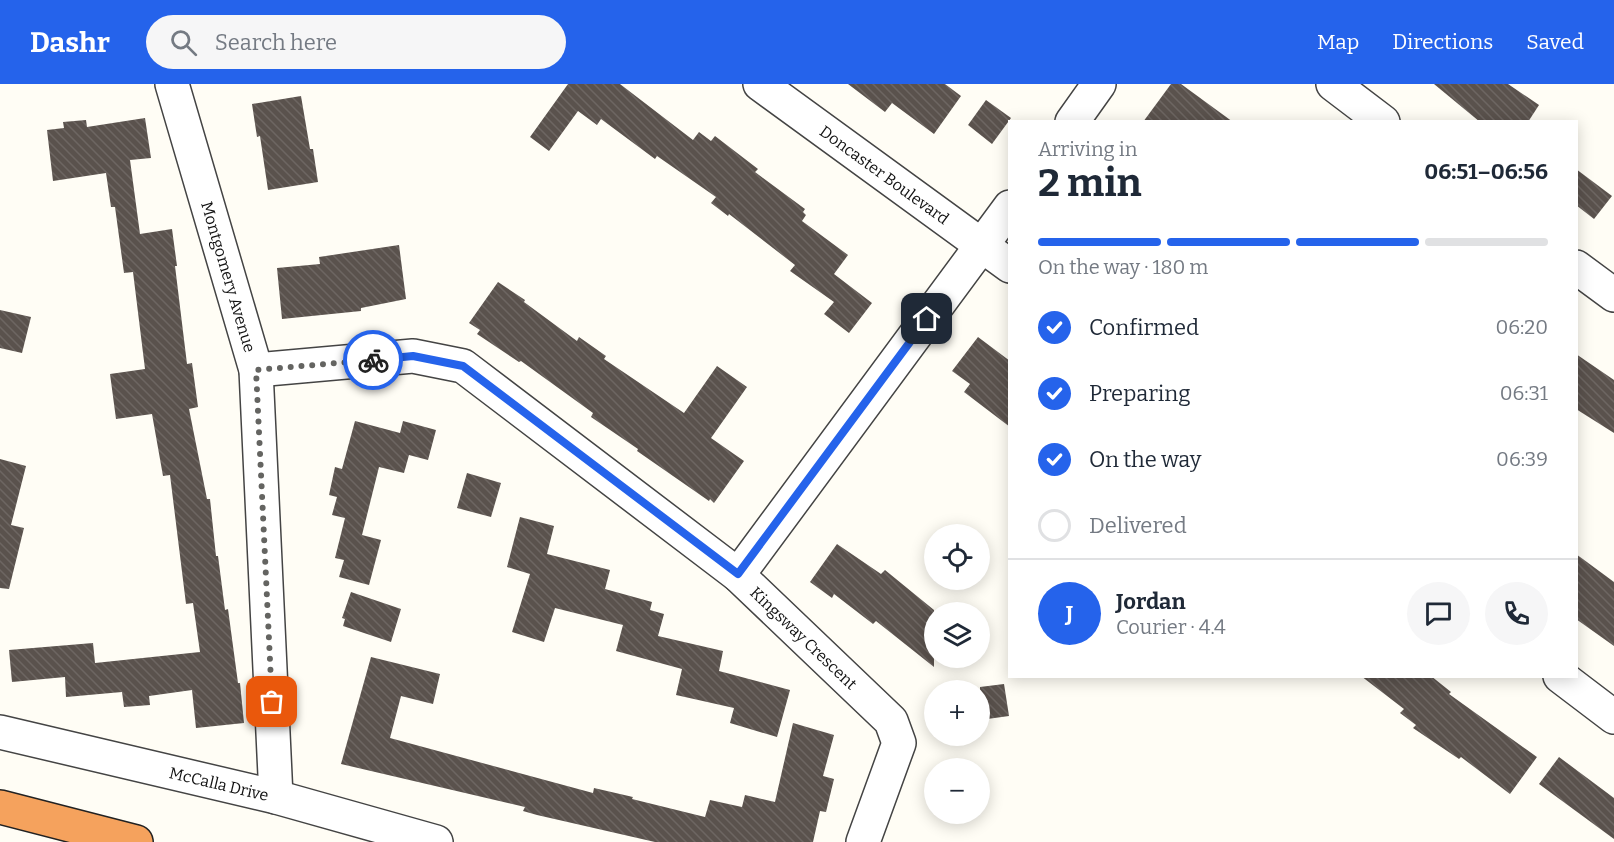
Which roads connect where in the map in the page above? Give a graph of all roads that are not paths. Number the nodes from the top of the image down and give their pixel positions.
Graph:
1 (172, 84) edge
2 (760, 84) edge
3 (1099, 84) edge
4 (1333, 84) edge
5 (1073, 120) edge
6 (1380, 120) edge
7 (1008, 210) edge
8 (981, 245) junction
9 (1008, 265) edge
10 (1578, 268) edge
11 (1614, 295) edge
12 (256, 370) junction
13 (738, 574) junction
14 (1563, 678) edge
15 (1614, 717) edge
16 (0, 732) edge
17 (276, 797) junction
18 (0, 807) edge
19 (136, 842) edge
20 (436, 842) edge
21 (863, 842) edge

1 - 12 street, Montgomery Avenue
2 - 8 street, Doncaster Boulevard
3 - 5 street
4 - 6 street
7 - 8 street
8 - 9 street, Doncaster Boulevard
8 - 13 street
10 - 11 street
12 - 13 street, Kingsway Crescent
12 - 17 street, Montgomery Avenue
13 - 21 street, Kingsway Crescent
14 - 15 street
16 - 17 street, McCalla Drive
17 - 20 street, McCalla Drive
18 - 19 highway

